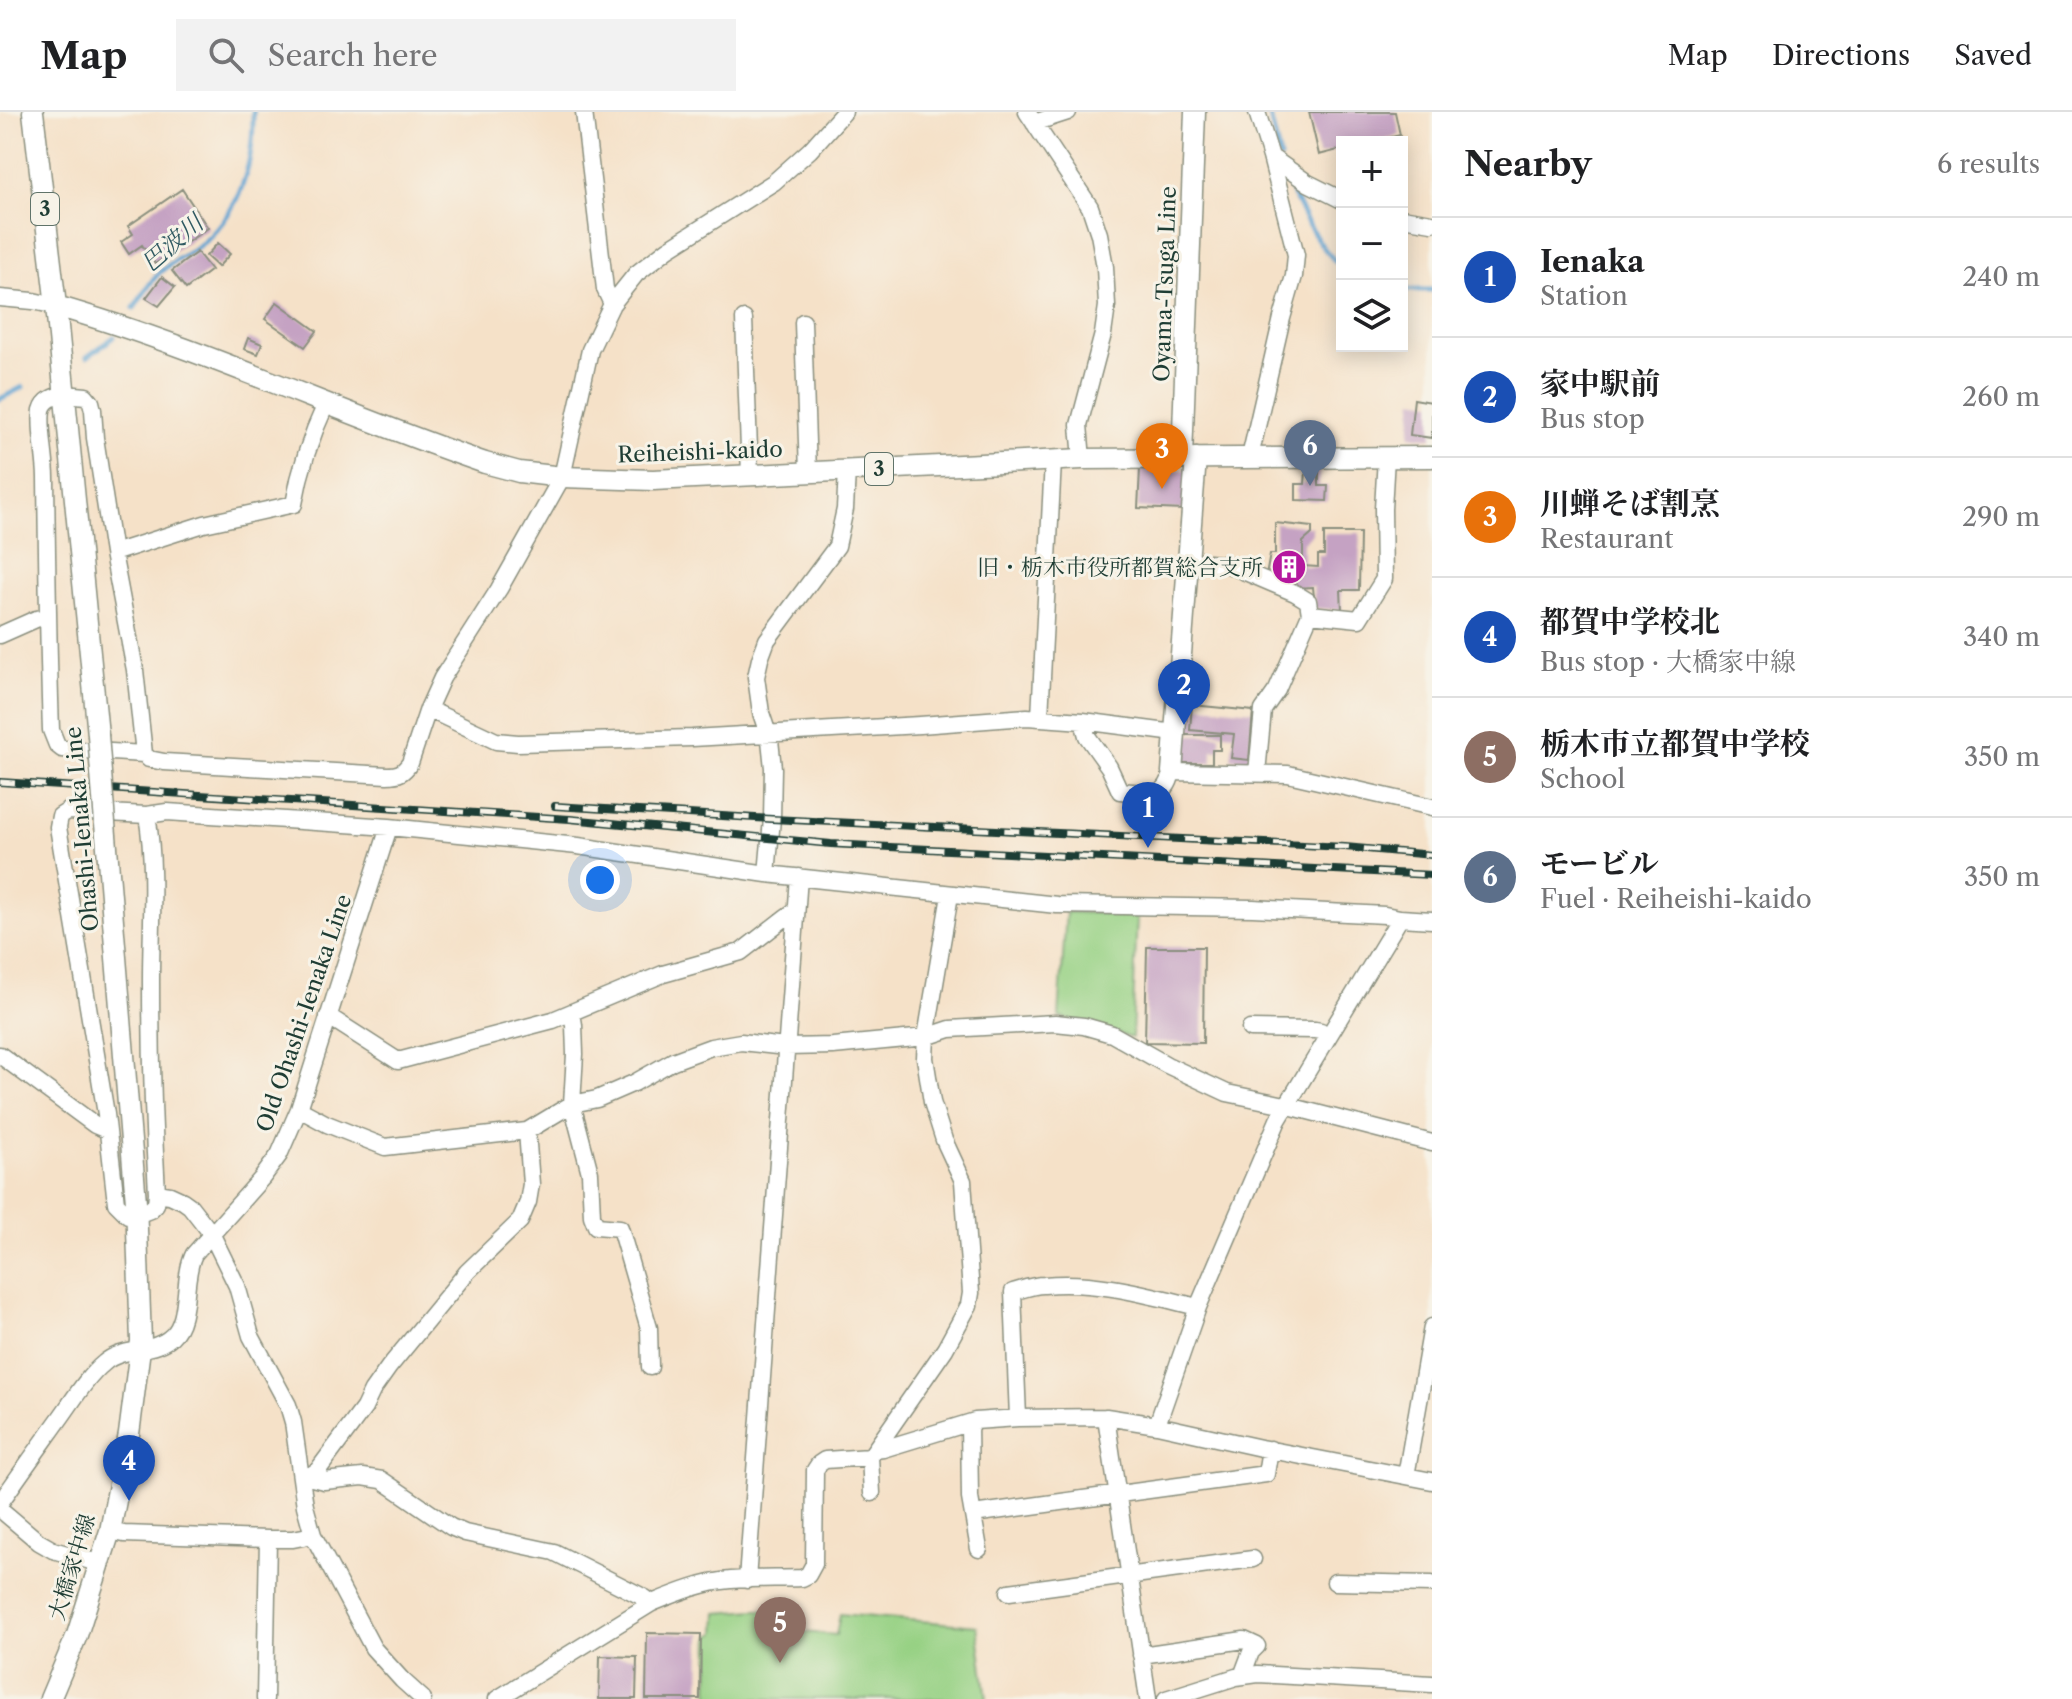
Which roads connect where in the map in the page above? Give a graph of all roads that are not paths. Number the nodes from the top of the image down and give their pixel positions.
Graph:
1 (33, 112) edge
2 (584, 112) edge
3 (844, 112) edge
4 (1068, 112) edge
5 (1195, 112) edge
6 (1257, 112) edge
7 (1030, 118) edge
8 (1271, 157) junction
9 (1336, 197) edge
10 (1408, 219) edge
11 (1432, 223) edge
12 (0, 298) edge
13 (612, 304) junction
14 (56, 306) junction
15 (744, 319) dead end
16 (803, 322) dead end
17 (65, 394) junction
18 (326, 404) junction
19 (1250, 457) junction
20 (1386, 457) junction
21 (1432, 457) edge
22 (1189, 458) junction
23 (1082, 459) junction
24 (1053, 461) junction
25 (847, 471) junction
26 (808, 473) junction
27 (750, 475) junction
28 (562, 477) junction
29 (113, 553) junction
30 (1188, 561) junction
31 (1310, 614) junction
32 (47, 617) junction
33 (0, 635) edge
34 (428, 709) junction
35 (1040, 717) junction
36 (1083, 721) junction
37 (768, 733) junction
38 (1175, 733) junction
39 (144, 754) junction
40 (1172, 772) junction
41 (1257, 773) junction
42 (1432, 807) edge
43 (147, 815) junction
44 (389, 827) junction
45 (767, 874) junction
46 (799, 877) junction
47 (950, 895) junction
48 (796, 910) junction
49 (1400, 918) junction
50 (1432, 920) edge
51 (572, 1013) junction
52 (328, 1016) junction
53 (1250, 1029) dead end
54 (926, 1037) junction
55 (1327, 1037) junction
56 (786, 1047) junction
57 (0, 1055) edge
58 (572, 1104) junction
59 (1285, 1105) junction
60 (299, 1109) junction
61 (107, 1130) junction
62 (527, 1131) junction
63 (1432, 1143) edge
64 (157, 1193) junction
65 (137, 1215) junction
66 (211, 1233) junction
67 (1198, 1307) junction
68 (1432, 1327) edge
69 (140, 1349) junction
70 (650, 1367) dead end
71 (1106, 1417) junction
72 (1018, 1418) junction
73 (969, 1423) junction
74 (1157, 1425) junction
75 (1270, 1449) junction
76 (872, 1454) junction
77 (1406, 1476) junction
78 (305, 1478) junction
79 (1432, 1481) edge
80 (872, 1493) dead end
81 (1117, 1493) junction
82 (0, 1503) edge
83 (0, 1509) edge
84 (973, 1514) junction
85 (110, 1531) junction
86 (313, 1535) junction
87 (268, 1539) junction
88 (979, 1549) dead end
89 (1253, 1559) dead end
90 (101, 1564) junction
91 (1129, 1577) junction
92 (747, 1580) junction
93 (1335, 1582) dead end
94 (1432, 1584) edge
95 (1009, 1592) dead end
96 (652, 1603) junction
97 (1141, 1655) junction
98 (1242, 1676) junction
99 (1432, 1684) edge
100 (50, 1699) edge
101 (265, 1699) edge
102 (423, 1699) edge
103 (497, 1699) edge
104 (1148, 1699) edge
105 (1166, 1699) edge

1 - 14 main road, 3
2 - 13 street
3 - 13 street
4 - 7 street
5 - 22 main road, Oyama-Tsuga Line
6 - 8 street
7 - 23 street
8 - 9 street
8 - 19 street
10 - 11 street
12 - 14 street, Reiheishi-kaido
13 - 28 street
14 - 17 main road, Ohashi-Ienaka Line
14 - 18 main road, Reiheishi-kaido / 3
15 - 27 street
16 - 26 street
17 - 29 street
17 - 32 street
17 - 65 main road, Ohashi-Ienaka Line, bridge
18 - 28 main road, Reiheishi-kaido / 3
18 - 29 street
19 - 20 main road, Reiheishi-kaido / 3
19 - 22 main road, Reiheishi-kaido / 3
20 - 21 main road, Reiheishi-kaido / 3
20 - 31 street
22 - 23 main road, Reiheishi-kaido / 3
22 - 30 main road, Oyama-Tsuga Line
23 - 24 main road, Reiheishi-kaido / 3
24 - 25 main road, Reiheishi-kaido / 3
24 - 35 street
25 - 26 main road, Reiheishi-kaido / 3
25 - 37 street
26 - 27 main road, Reiheishi-kaido / 3
27 - 28 main road, Reiheishi-kaido / 3
28 - 34 street
29 - 39 street
30 - 31 street
30 - 38 main road, Oyama-Tsuga Line
31 - 41 street
32 - 33 street
32 - 39 street
34 - 37 street
34 - 39 street
35 - 36 street
35 - 37 street
36 - 38 street
36 - 40 street
37 - 45 street
38 - 40 main road, Oyama-Tsuga Line
40 - 41 street
41 - 42 street
43 - 44 street
43 - 61 street
43 - 64 street
44 - 45 street
44 - 52 street, Old Ohashi-Ienaka Line
45 - 46 street
46 - 47 street
46 - 48 street
47 - 49 street
47 - 54 street
48 - 51 street
48 - 56 street
49 - 50 street
49 - 55 street
51 - 52 street
51 - 58 street
52 - 60 street, Old Ohashi-Ienaka Line
53 - 55 street
54 - 56 street
54 - 59 street
54 - 76 street
55 - 59 street
56 - 58 street
56 - 92 street
57 - 61 street
58 - 62 street
58 - 70 street
59 - 63 street
59 - 67 street
60 - 62 street
60 - 66 street, Old Ohashi-Ienaka Line
61 - 65 street
62 - 78 street
64 - 65 street
64 - 66 street
65 - 69 main road, Ohashi-Ienaka Line
66 - 69 street, Old Ohashi-Ienaka Line
66 - 78 street
67 - 72 street
67 - 74 street
68 - 77 street
69 - 82 street
69 - 85 main road, 大橋家中線
71 - 72 street
71 - 74 street
71 - 81 street
72 - 73 street
73 - 76 street
73 - 84 street
74 - 75 street
75 - 77 street
75 - 81 street
76 - 80 street
76 - 92 street
77 - 79 street
78 - 86 street
78 - 96 street
81 - 84 street
81 - 91 street
83 - 90 street
84 - 88 street
85 - 87 street
85 - 90 main road, 大橋家中線
86 - 87 street
86 - 102 street
87 - 101 street
89 - 91 street
90 - 100 main road, 大橋家中線
91 - 95 street
91 - 97 street
92 - 96 street
93 - 94 street
96 - 103 street
97 - 98 street
97 - 104 street
98 - 99 street
98 - 105 street

